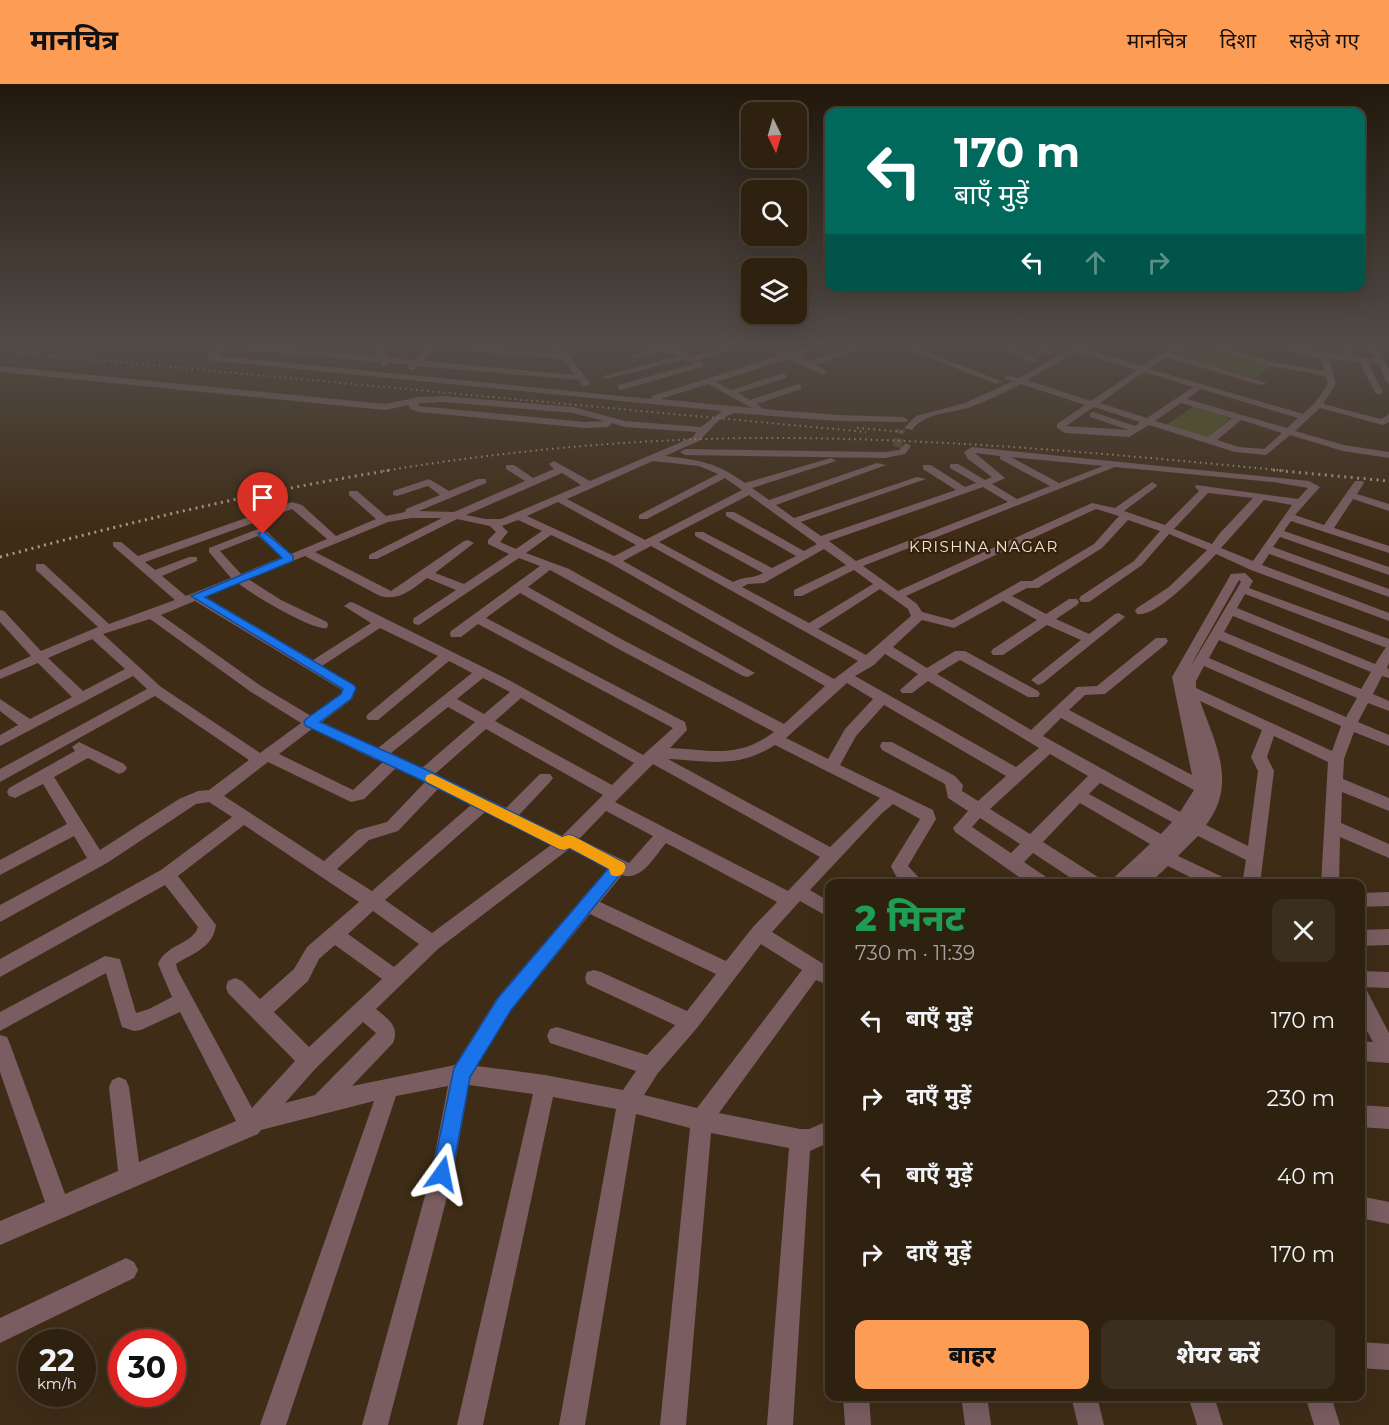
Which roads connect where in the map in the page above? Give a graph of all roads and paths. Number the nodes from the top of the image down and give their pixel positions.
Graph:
1 (1318, 405) edge
2 (371, 406) edge
3 (392, 406) edge
4 (412, 406) edge
5 (701, 406) edge
6 (705, 406) joint
7 (755, 406) edge
8 (946, 406) edge
9 (968, 406) edge
10 (1087, 406) edge
11 (1098, 406) edge
12 (1169, 406) edge
13 (1201, 406) edge
14 (1266, 406) edge
15 (1321, 406) edge
16 (736, 410) junction
17 (1080, 411) junction
18 (767, 412) junction
19 (1239, 417) junction
20 (1303, 417) junction
21 (1384, 419) edge
22 (1146, 421) junction
23 (906, 425) junction
24 (1135, 429) junction
25 (704, 430) junction
26 (1287, 432) junction
27 (1389, 432) edge
28 (1210, 441) junction
29 (902, 446) dead end
30 (671, 449) junction
31 (996, 452) junction
32 (1389, 455) edge
33 (653, 458) junction
34 (1054, 459) junction
35 (551, 462) dead end
36 (1113, 465) junction
37 (510, 466) dead end
38 (954, 466) dead end
39 (927, 467) dead end
40 (562, 469) junction
41 (468, 471) dead end
42 (1196, 473) junction
43 (726, 474) junction
44 (1085, 476) junction
45 (921, 479) dead end
46 (482, 481) junction
47 (533, 482) junction
48 (1359, 483) dead end
49 (984, 484) junction
50 (588, 485) junction
51 (1152, 485) dead end
52 (1059, 487) junction
53 (745, 489) junction
54 (1206, 490) junction
55 (965, 491) junction
56 (353, 493) dead end
57 (397, 493) dead end
58 (448, 495) junction
59 (915, 495) junction
60 (1350, 495) junction
61 (501, 496) junction
62 (1261, 496) junction
63 (558, 498) junction
64 (1017, 503) junction
65 (1300, 503) junction
66 (767, 504) junction
67 (1389, 508) edge
68 (729, 514) dead end
69 (1120, 514) junction
70 (400, 516) junction
71 (455, 516) junction
72 (519, 516) junction
73 (1288, 516) junction
74 (643, 517) dead end
75 (384, 520) junction
76 (792, 522) junction
77 (494, 524) junction
78 (1327, 529) junction
79 (1168, 530) junction
80 (550, 531) junction
81 (1277, 532) junction
82 (699, 534) dead end
83 (333, 540) junction
84 (822, 542) junction
85 (468, 543) dead end
86 (648, 543) junction
87 (117, 544) dead end
88 (1267, 549) junction
89 (1214, 550) junction
90 (1389, 550) edge
91 (306, 552) junction
92 (516, 552) junction
93 (803, 555) junction
94 (373, 557) dead end
95 (289, 558) junction
96 (193, 559) dead end
97 (135, 561) junction
98 (614, 561) junction
99 (550, 565) junction
100 (855, 565) junction
101 (1255, 566) junction
102 (40, 567) dead end
103 (1389, 571) edge
104 (425, 573) junction
105 (772, 573) junction
106 (153, 575) junction
107 (239, 578) junction
108 (879, 585) junction
109 (519, 587) junction
110 (463, 588) junction
111 (732, 588) junction
112 (1242, 588) junction
113 (798, 592) dead end
114 (1389, 593) edge
115 (897, 596) junction
116 (1003, 596) junction
117 (190, 599) junction
118 (350, 606) dead end
119 (1230, 610) junction
120 (1141, 611) dead end
121 (0, 614) edge
122 (152, 614) junction
123 (918, 615) junction
124 (1119, 617) dead end
125 (1389, 617) edge
126 (477, 618) junction
127 (1045, 619) junction
128 (419, 621) dead end
129 (378, 623) junction
130 (322, 625) dead end
131 (809, 629) junction
132 (100, 631) junction
133 (456, 634) dead end
134 (1217, 634) junction
135 (1091, 640) junction
136 (1161, 641) dead end
137 (1389, 644) edge
138 (885, 648) junction
139 (1389, 651) edge
140 (998, 652) dead end
141 (447, 656) junction
142 (39, 657) junction
143 (1201, 660) junction
144 (869, 662) junction
145 (313, 666) junction
146 (134, 670) junction
147 (1383, 671) edge
148 (482, 672) junction
149 (748, 673) dead end
150 (927, 674) junction
151 (0, 675) edge
152 (1038, 680) dead end
153 (840, 681) junction
154 (156, 690) junction
155 (907, 690) dead end
156 (1189, 690) junction
157 (519, 692) junction
158 (1033, 694) dead end
159 (1366, 696) junction
160 (81, 698) junction
161 (882, 698) junction
162 (447, 700) junction
163 (0, 704) edge
164 (1389, 706) edge
165 (1060, 712) junction
166 (373, 717) dead end
167 (486, 721) junction
168 (310, 722) junction
169 (1350, 723) junction
170 (29, 726) junction
171 (1270, 726) junction
172 (781, 736) junction
173 (1034, 736) junction
174 (65, 740) junction
175 (0, 741) edge
176 (1389, 741) edge
177 (887, 746) dead end
178 (1050, 746) junction
179 (88, 751) junction
180 (379, 755) junction
181 (650, 757) junction
182 (264, 758) junction
183 (1336, 759) junction
184 (394, 761) junction
185 (119, 768) dead end
186 (831, 768) junction
187 (1099, 774) junction
188 (1017, 775) junction
189 (0, 776) edge
190 (46, 776) junction
191 (430, 778) junction
192 (545, 778) dead end
193 (1334, 782) junction
194 (1209, 791) junction
195 (15, 792) dead end
196 (1079, 795) junction
197 (212, 796) junction
198 (891, 797) junction
199 (608, 798) junction
200 (482, 805) junction
201 (1389, 805) edge
202 (978, 810) junction
203 (243, 817) junction
204 (507, 817) junction
205 (1189, 824) junction
206 (78, 826) junction
207 (1333, 827) junction
208 (665, 833) junction
209 (566, 842) junction
210 (1029, 843) junction
211 (1164, 850) junction
212 (1389, 850) edge
213 (832, 856) junction
214 (1256, 857) junction
215 (97, 860) junction
216 (1012, 863) junction
217 (619, 867) junction
218 (0, 868) edge
219 (325, 870) junction
220 (167, 875) junction
221 (910, 879) edge
222 (1036, 879) edge
223 (1087, 879) edge
224 (1122, 879) edge
225 (1141, 879) edge
226 (1213, 879) edge
227 (1252, 879) edge
228 (1330, 879) edge
229 (793, 895) junction
230 (1389, 899) edge
231 (371, 900) junction
232 (1365, 900) edge
233 (589, 905) junction
234 (825, 909) edge
235 (0, 914) edge
236 (759, 933) junction
237 (334, 934) junction
238 (1389, 937) edge
239 (1365, 938) edge
240 (432, 943) junction
241 (0, 969) edge
242 (729, 971) junction
243 (822, 973) edge
244 (395, 978) junction
245 (594, 978) dead end
246 (1365, 979) edge
247 (1389, 980) edge
248 (235, 987) dead end
249 (183, 1000) junction
250 (1365, 1006) edge
251 (362, 1010) junction
252 (260, 1012) junction
253 (0, 1022) edge
254 (690, 1022) junction
255 (557, 1036) dead end
256 (0, 1044) edge
257 (1365, 1051) edge
258 (1389, 1052) edge
259 (309, 1061) junction
260 (651, 1066) junction
261 (461, 1074) junction
262 (545, 1085) junction
263 (119, 1087) dead end
264 (389, 1087) junction
265 (628, 1101) junction
266 (319, 1106) junction
267 (1365, 1116) edge
268 (1389, 1118) edge
269 (701, 1120) junction
270 (254, 1123) junction
271 (825, 1133) edge
272 (800, 1140) junction
273 (130, 1178) junction
274 (59, 1209) junction
275 (1365, 1209) edge
276 (1389, 1213) edge
277 (0, 1233) edge
278 (126, 1270) dead end
279 (0, 1331) edge
280 (1365, 1355) edge
281 (1389, 1357) edge
282 (856, 1401) edge
283 (975, 1401) edge
284 (1085, 1401) edge
285 (1202, 1401) edge
286 (1320, 1401) edge
287 (273, 1425) edge
288 (375, 1425) edge
289 (470, 1425) edge
290 (572, 1425) edge
291 (673, 1425) edge
292 (780, 1425) edge
293 (858, 1425) edge
294 (978, 1425) edge
295 (1090, 1425) edge
296 (1209, 1425) edge
297 (1327, 1425) edge

1 - 20 street
2 - 3 street
4 - 25 street
5 - 6 street
6 - 16 street
7 - 18 street
8 - 23 street
9 - 23 street
10 - 17 street
11 - 22 street
12 - 22 street
13 - 19 street
14 - 20 street
15 - 21 street
16 - 18 street
16 - 25 street
17 - 24 street
17 - 24 street
18 - 23 street
19 - 26 street
19 - 28 street
20 - 26 street
21 - 27 street
22 - 24 street
22 - 28 street
25 - 30 street
26 - 28 street
26 - 32 street
29 - 30 street
30 - 33 street
31 - 34 street
31 - 49 street
31 - 52 street
33 - 43 street
33 - 50 street
34 - 36 street
34 - 44 street
35 - 40 street
36 - 42 street
36 - 44 street
37 - 47 street
38 - 49 street
39 - 55 street
40 - 47 street
40 - 50 street
41 - 46 street
42 - 54 street
42 - 65 street
43 - 53 street
43 - 74 street
44 - 52 street
45 - 59 street
46 - 58 street
46 - 61 street
47 - 61 street
48 - 60 street
49 - 55 street
49 - 64 street
50 - 63 street
51 - 69 street
52 - 64 street
53 - 66 street
53 - 66 street
53 - 86 street
54 - 62 street
54 - 79 street
55 - 59 street
56 - 75 street
57 - 58 street
58 - 70 street
59 - 76 street
59 - 84 street
60 - 67 street
60 - 78 street
61 - 71 street
62 - 65 street
62 - 89 street
63 - 72 street
63 - 86 street
64 - 100 street
65 - 73 street
66 - 76 street
68 - 93 street
69 - 79 street
69 - 115 street
69 - 116 street
70 - 71 street
70 - 75 street
71 - 77 street
71 - 94 street
72 - 77 street
72 - 80 street
73 - 78 street
73 - 81 street
75 - 83 street
76 - 84 street
77 - 92 street
78 - 90 street
79 - 89 street
79 - 127 street
80 - 92 street
80 - 98 street
81 - 88 street
81 - 103 street
82 - 105 street
83 - 91 street
83 - 97 street
84 - 93 street
84 - 100 street
85 - 104 street
86 - 98 street
86 - 111 street
87 - 97 street
88 - 101 street
88 - 114 street
89 - 101 street
89 - 120 street
91 - 95 street
91 - 104 street
92 - 99 street
92 - 110 street
93 - 105 street
95 - 107 street
95 - 107 street
96 - 106 street
97 - 106 street
98 - 153 street
99 - 109 street
99 - 149 street
100 - 108 street
100 - 113 street
101 - 125 street
102 - 132 street
104 - 110 street
105 - 111 street
106 - 117 street
107 - 117 street
107 - 130 street
108 - 115 street
108 - 131 street
109 - 126 street
109 - 172 street
110 - 128 street
111 - 131 street
112 - 119 street
112 - 137 street
112 - 194 street
115 - 123 street
116 - 123 street
116 - 127 street
117 - 122 street
117 - 145 street
118 - 129 street
119 - 134 street
119 - 147 street
121 - 142 street
122 - 132 street
122 - 168 street
123 - 138 street
124 - 135 street
126 - 133 street
126 - 181 street
127 - 135 street
127 - 140 street
129 - 141 street
129 - 145 street
131 - 144 street
132 - 142 street
132 - 146 street
134 - 143 street
134 - 159 street
135 - 152 street
136 - 165 street
138 - 144 street
138 - 150 street
139 - 147 street
141 - 148 street
141 - 166 street
142 - 151 street
142 - 160 street
143 - 156 street
143 - 169 street
144 - 153 street
145 - 168 street
146 - 154 street
146 - 160 street
147 - 159 street
148 - 157 street
148 - 162 street
150 - 155 street
150 - 158 street
150 - 173 street
153 - 161 street
153 - 172 street
154 - 174 street
154 - 182 street
156 - 171 street
156 - 194 street
157 - 167 street
157 - 181 street
159 - 164 street
159 - 169 street
160 - 170 street
161 - 186 street
161 - 188 street
162 - 167 street
162 - 180 street
163 - 170 street
165 - 173 street
165 - 194 street
167 - 191 street
167 - 199 street
168 - 180 street
168 - 182 street
169 - 176 street
169 - 183 street
170 - 175 street
171 - 183 street
171 - 214 street
172 - 181 street
172 - 186 street
173 - 178 street
174 - 179 street
174 - 189 street
177 - 202 street
178 - 187 street
178 - 188 street
179 - 185 street
179 - 190 street
180 - 184 street
181 - 199 street
181 - 213 street
182 - 184 street
182 - 197 street
183 - 193 street
184 - 191 street
186 - 198 street
187 - 196 street
187 - 205 street
188 - 202 street
190 - 195 street
190 - 206 street
191 - 200 street
191 - 219 street
192 - 204 street
193 - 201 street
193 - 207 street
194 - 205 street
196 - 210 street
196 - 211 street
197 - 203 street
197 - 215 street
198 - 213 street
198 - 221 street
199 - 208 street
199 - 209 street
200 - 204 street
200 - 231 street
202 - 210 street
202 - 216 street
203 - 219 street
203 - 220 street
204 - 209 street
205 - 211 street
205 - 214 street
206 - 215 street
206 - 218 street
207 - 212 street
207 - 228 street
208 - 217 street
208 - 229 street
209 - 217 street
209 - 240 street
210 - 216 street
210 - 223 street
211 - 224 street
211 - 225 street
211 - 226 street
213 - 229 street
214 - 227 street
215 - 235 street
216 - 222 street
217 - 233 street
219 - 231 street
220 - 241 street
220 - 249 street
229 - 234 street
229 - 236 street
230 - 232 street
231 - 237 street
231 - 240 street
233 - 242 street
233 - 261 street
236 - 242 street
236 - 243 street
237 - 244 street
237 - 252 street
238 - 239 street
240 - 244 street
242 - 254 street
243 - 269 street
244 - 251 street
245 - 254 street
246 - 247 street
248 - 252 street
249 - 253 street
249 - 270 street
250 - 258 street
251 - 259 street
251 - 266 street
252 - 259 street
254 - 260 street
255 - 260 street
256 - 274 street
257 - 258 street
259 - 270 street
260 - 265 street
261 - 262 street
261 - 264 street
261 - 288 street
262 - 265 street
262 - 289 street
263 - 273 street
264 - 266 street
264 - 287 street
265 - 269 street
265 - 290 street
266 - 270 street
267 - 268 street
269 - 272 street
269 - 291 street
270 - 273 street
271 - 272 street
272 - 292 street
273 - 274 street
274 - 277 street
275 - 276 street
278 - 279 street
280 - 281 street
282 - 293 street
283 - 294 street
284 - 295 street
285 - 296 street
286 - 297 street

